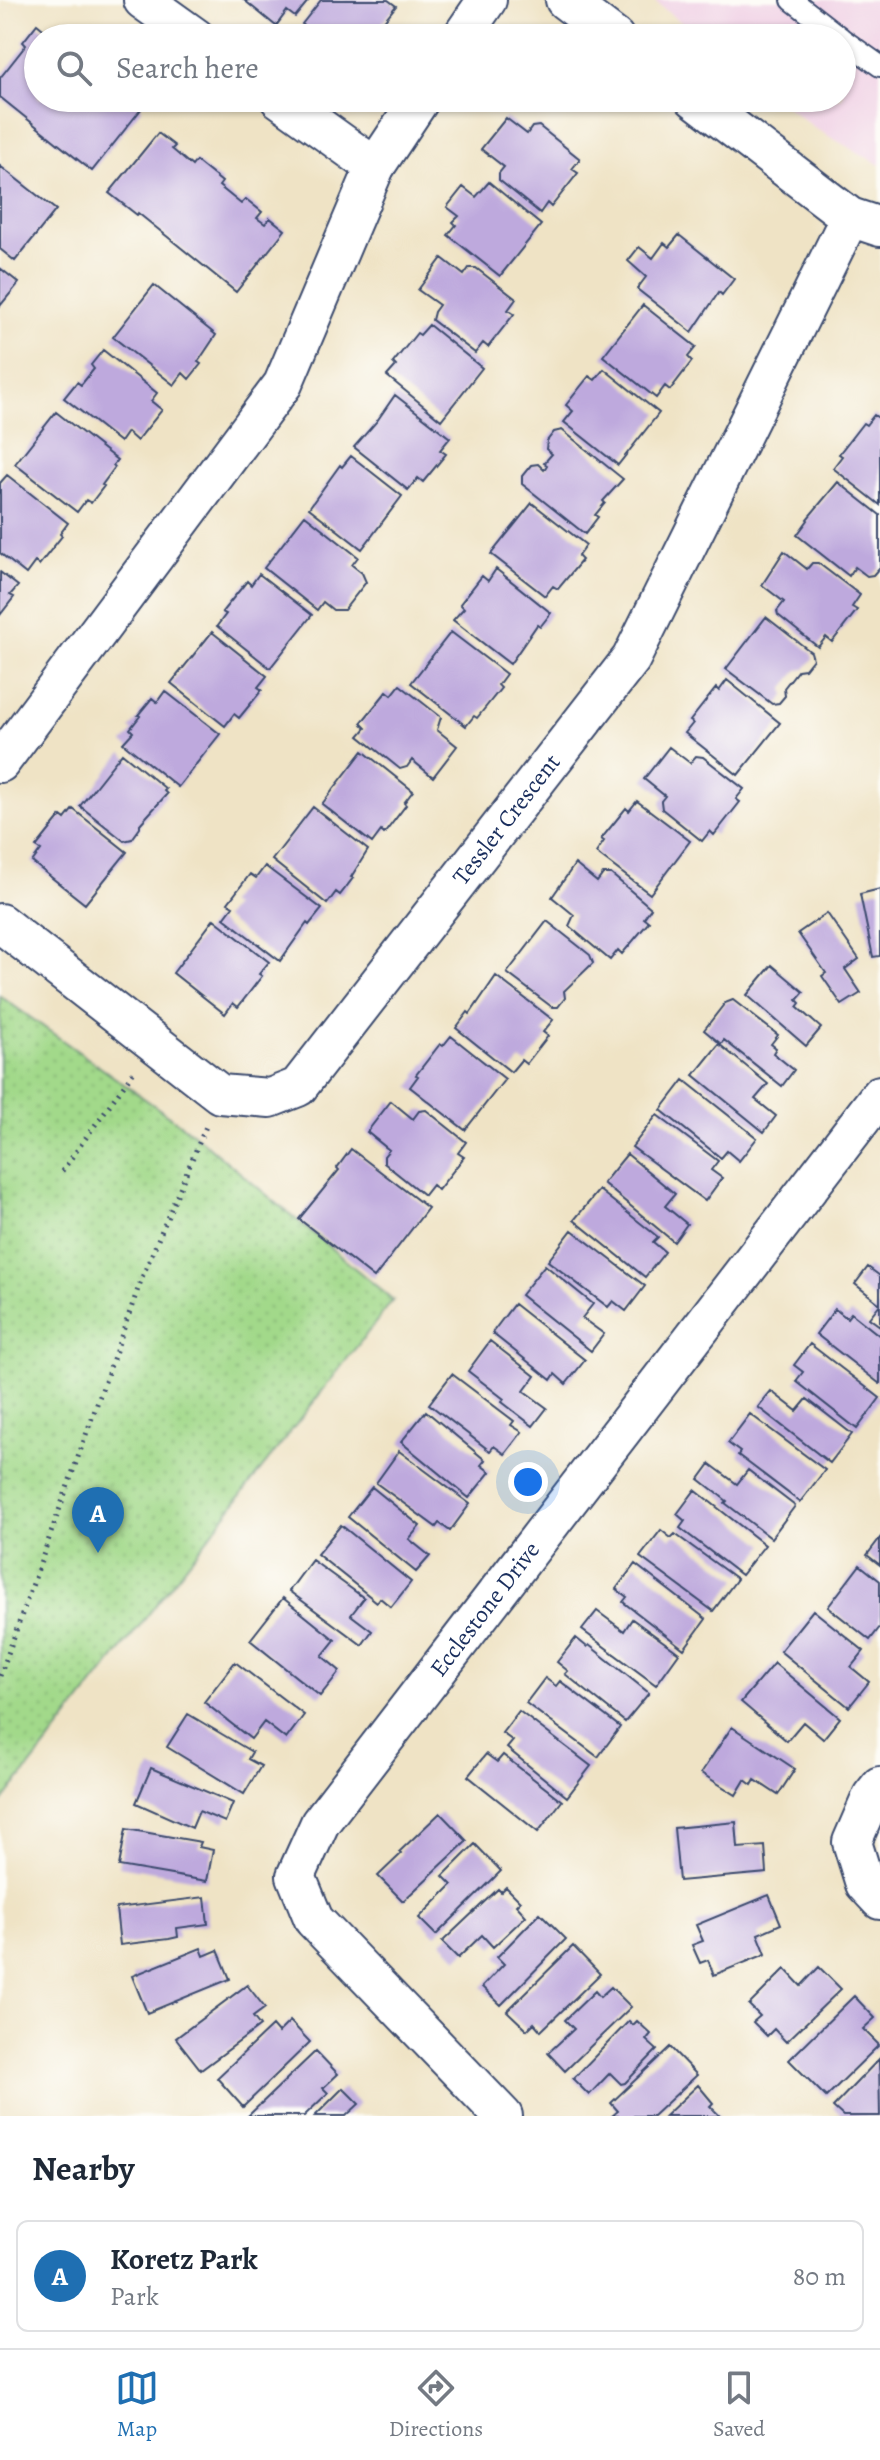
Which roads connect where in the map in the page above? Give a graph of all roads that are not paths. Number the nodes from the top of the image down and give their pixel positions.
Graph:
1 (143, 0) edge
2 (487, 0) edge
3 (565, 0) edge
4 (792, 0) edge
5 (176, 24) edge
6 (471, 24) edge
7 (597, 24) edge
8 (824, 24) edge
9 (856, 48) edge
10 (880, 66) edge
11 (298, 112) edge
12 (412, 112) edge
13 (713, 112) edge
14 (375, 167) junction
15 (865, 222) edge
16 (0, 763) edge
17 (0, 923) edge
18 (880, 1095) edge
19 (880, 1786) edge
20 (880, 1900) edge
21 (503, 2116) edge

1 - 5 street
2 - 6 street
3 - 7 street
4 - 8 lane
9 - 10 lane
11 - 14 street
12 - 14 street
13 - 15 street
14 - 16 street
15 - 17 street, Tessler Crescent
18 - 21 street, Ecclestone Drive
19 - 20 street

